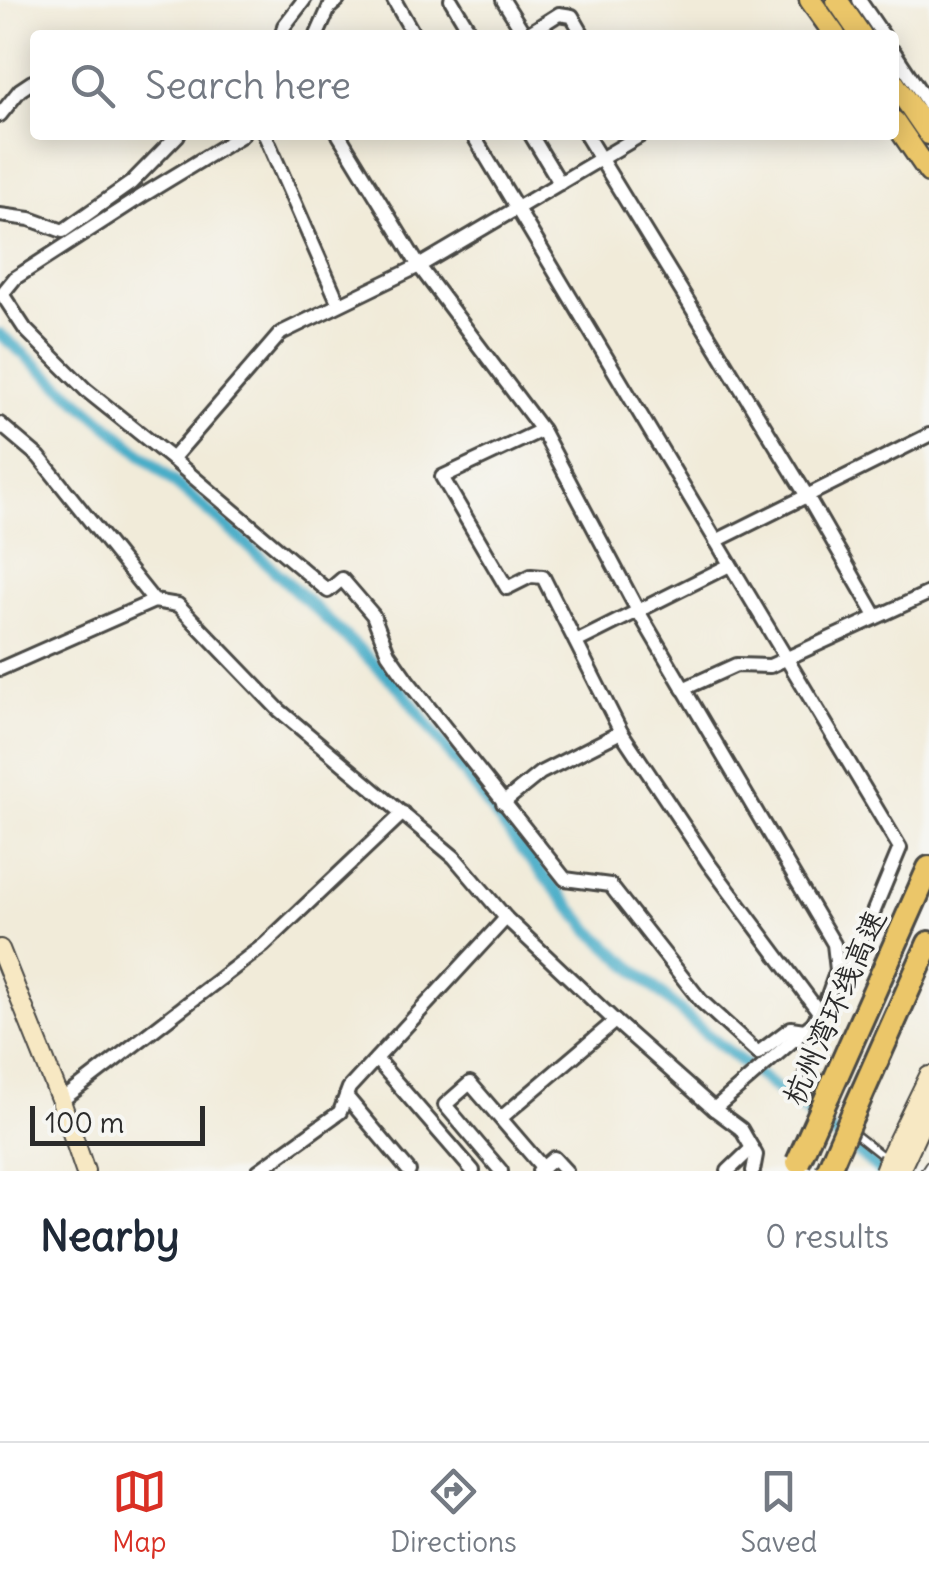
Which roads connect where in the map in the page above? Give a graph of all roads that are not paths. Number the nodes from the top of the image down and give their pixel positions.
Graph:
1 (304, 0) edge
2 (338, 0) edge
3 (394, 0) edge
4 (451, 0) edge
5 (503, 0) edge
6 (810, 0) edge
7 (837, 0) edge
8 (859, 0) edge
9 (283, 30) edge
10 (319, 30) edge
11 (411, 30) edge
12 (469, 30) edge
13 (522, 30) edge
14 (533, 30) edge
15 (580, 30) edge
16 (831, 30) edge
17 (858, 30) edge
18 (879, 30) edge
19 (899, 59) edge
20 (30, 83) edge
21 (899, 90) edge
22 (929, 104) edge
23 (0, 115) edge
24 (899, 128) edge
25 (929, 134) edge
26 (173, 140) edge
27 (234, 140) edge
28 (267, 140) edge
29 (342, 140) edge
30 (476, 140) edge
31 (534, 140) edge
32 (589, 140) edge
33 (633, 140) edge
34 (601, 159) junction
35 (929, 172) edge
36 (560, 183) junction
37 (516, 209) junction
38 (0, 215) edge
39 (418, 266) junction
40 (340, 304) junction
41 (0, 424) edge
42 (542, 430) junction
43 (929, 435) edge
44 (172, 459) junction
45 (807, 496) junction
46 (716, 541) junction
47 (730, 564) junction
48 (929, 593) edge
49 (154, 601) junction
50 (638, 612) junction
51 (876, 616) junction
52 (576, 642) junction
53 (786, 657) junction
54 (0, 669) edge
55 (683, 689) junction
56 (621, 732) junction
57 (504, 804) junction
58 (403, 813) junction
59 (929, 868) edge
60 (506, 918) junction
61 (929, 942) edge
62 (0, 949) edge
63 (837, 970) junction
64 (819, 1012) junction
65 (615, 1022) junction
66 (799, 1034) junction
67 (376, 1059) junction
68 (929, 1076) edge
69 (346, 1096) junction
70 (61, 1101) junction
71 (826, 1103) junction
72 (929, 1108) edge
73 (714, 1109) junction
74 (501, 1118) junction
75 (846, 1119) junction
76 (752, 1148) junction
77 (796, 1166) edge
78 (896, 1168) edge
79 (541, 1169) edge
80 (86, 1171) edge
81 (258, 1171) edge
82 (409, 1171) edge
83 (473, 1171) edge
84 (501, 1171) edge
85 (566, 1171) edge
86 (728, 1171) edge
87 (752, 1171) edge
88 (828, 1171) edge

1 - 9 street
2 - 10 street
3 - 11 street
4 - 12 street
5 - 13 street
6 - 16 main road
7 - 17 main road
8 - 18 street
14 - 15 street
19 - 22 street
20 - 23 street
21 - 25 main road
24 - 35 main road
26 - 38 street
27 - 44 street
28 - 40 street
29 - 39 street
30 - 37 street
31 - 36 street
32 - 34 street
33 - 34 street
34 - 36 street
34 - 45 street
36 - 37 street
37 - 39 street
37 - 46 street
39 - 40 street
39 - 42 street
40 - 44 street
41 - 49 street
42 - 50 street
42 - 52 street
43 - 45 street
44 - 57 street
45 - 46 street
45 - 51 street
46 - 47 street
47 - 50 street
47 - 53 street
48 - 51 street
49 - 54 street
49 - 58 street
50 - 52 street
50 - 55 street
51 - 53 street
52 - 56 street
53 - 55 street
53 - 63 street
55 - 63 street
56 - 57 street
56 - 64 street
57 - 66 street
58 - 60 street
58 - 70 street
59 - 71 highway, 杭州湾环线高速
60 - 65 street
60 - 67 street
61 - 75 highway, 杭州湾环线高速
62 - 70 main road
63 - 64 street
64 - 66 street
65 - 73 street
65 - 74 street
66 - 71 lane
66 - 73 street
67 - 69 street
67 - 83 street
68 - 78 main road
69 - 81 street
69 - 82 street
70 - 80 main road
71 - 77 highway, 杭州湾环线高速, bridge
72 - 78 main road
73 - 76 street
74 - 79 street
74 - 84 street
75 - 78 lane
75 - 88 highway, 杭州湾环线高速, bridge
76 - 86 street
76 - 87 street
79 - 85 street

